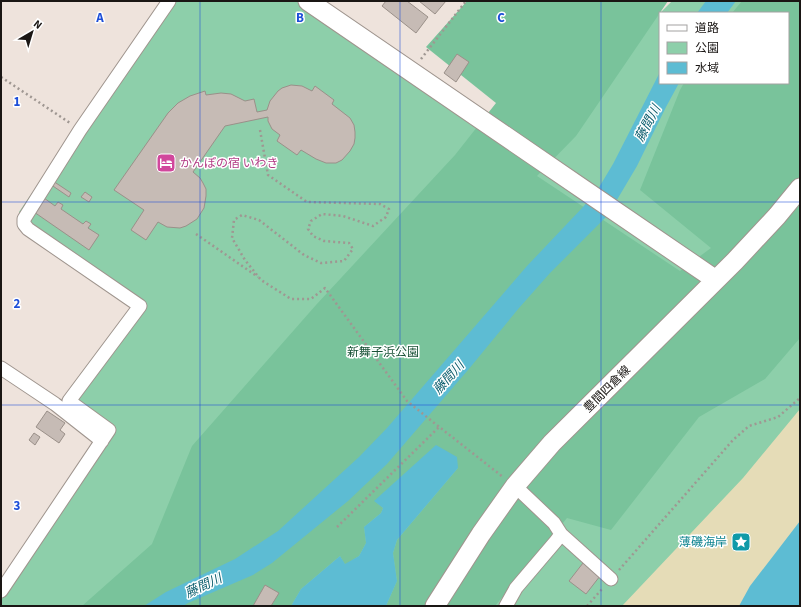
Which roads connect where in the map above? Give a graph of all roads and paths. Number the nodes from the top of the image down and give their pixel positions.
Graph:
1 (169, 1) edge
2 (308, 1) edge
3 (466, 1) edge
4 (410, 72) junction
5 (1, 77) edge
6 (80, 130) junction
7 (260, 130) dead end
8 (800, 188) edge
9 (196, 234) dead end
10 (261, 280) junction
11 (716, 280) junction
12 (1, 368) edge
13 (800, 398) edge
14 (69, 401) junction
15 (55, 404) junction
16 (439, 427) junction
17 (102, 441) junction
18 (515, 486) junction
19 (337, 527) dead end
20 (561, 534) junction
21 (611, 579) junction
22 (1, 592) edge
23 (435, 606) edge
24 (506, 606) edge
25 (587, 606) edge

1 - 6 street
2 - 4 main road
3 - 4 path
4 - 11 main road
5 - 6 path
6 - 14 street
7 - 10 path
8 - 11 main road, 豊間四倉線
9 - 10 path
10 - 16 path
11 - 18 main road, 豊間四倉線
12 - 15 street
13 - 21 path
14 - 15 street
14 - 17 street
15 - 17 street
16 - 18 path
16 - 19 path
17 - 22 street
18 - 20 street
18 - 23 main road, 豊間四倉線
20 - 21 street
20 - 24 street
21 - 25 path

